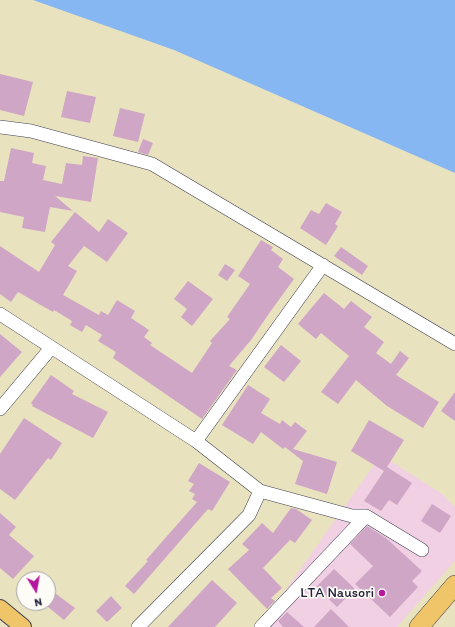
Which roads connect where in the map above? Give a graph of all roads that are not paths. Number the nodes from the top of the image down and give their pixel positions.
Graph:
1 (0, 127) edge
2 (323, 265) junction
3 (0, 314) edge
4 (455, 344) edge
5 (51, 348) junction
6 (0, 409) edge
7 (196, 441) junction
8 (260, 491) junction
9 (366, 516) junction
10 (422, 550) dead end
11 (455, 585) edge
12 (455, 600) edge
13 (0, 608) edge
14 (23, 627) edge
15 (138, 627) edge
16 (260, 627) edge
17 (419, 627) edge
18 (432, 627) edge

1 - 2 street
2 - 4 street
2 - 7 street
3 - 5 street
5 - 6 street
5 - 7 street
7 - 8 street
8 - 9 street
8 - 15 street
9 - 10 street
9 - 16 street
11 - 17 highway
12 - 18 highway
13 - 14 main road

